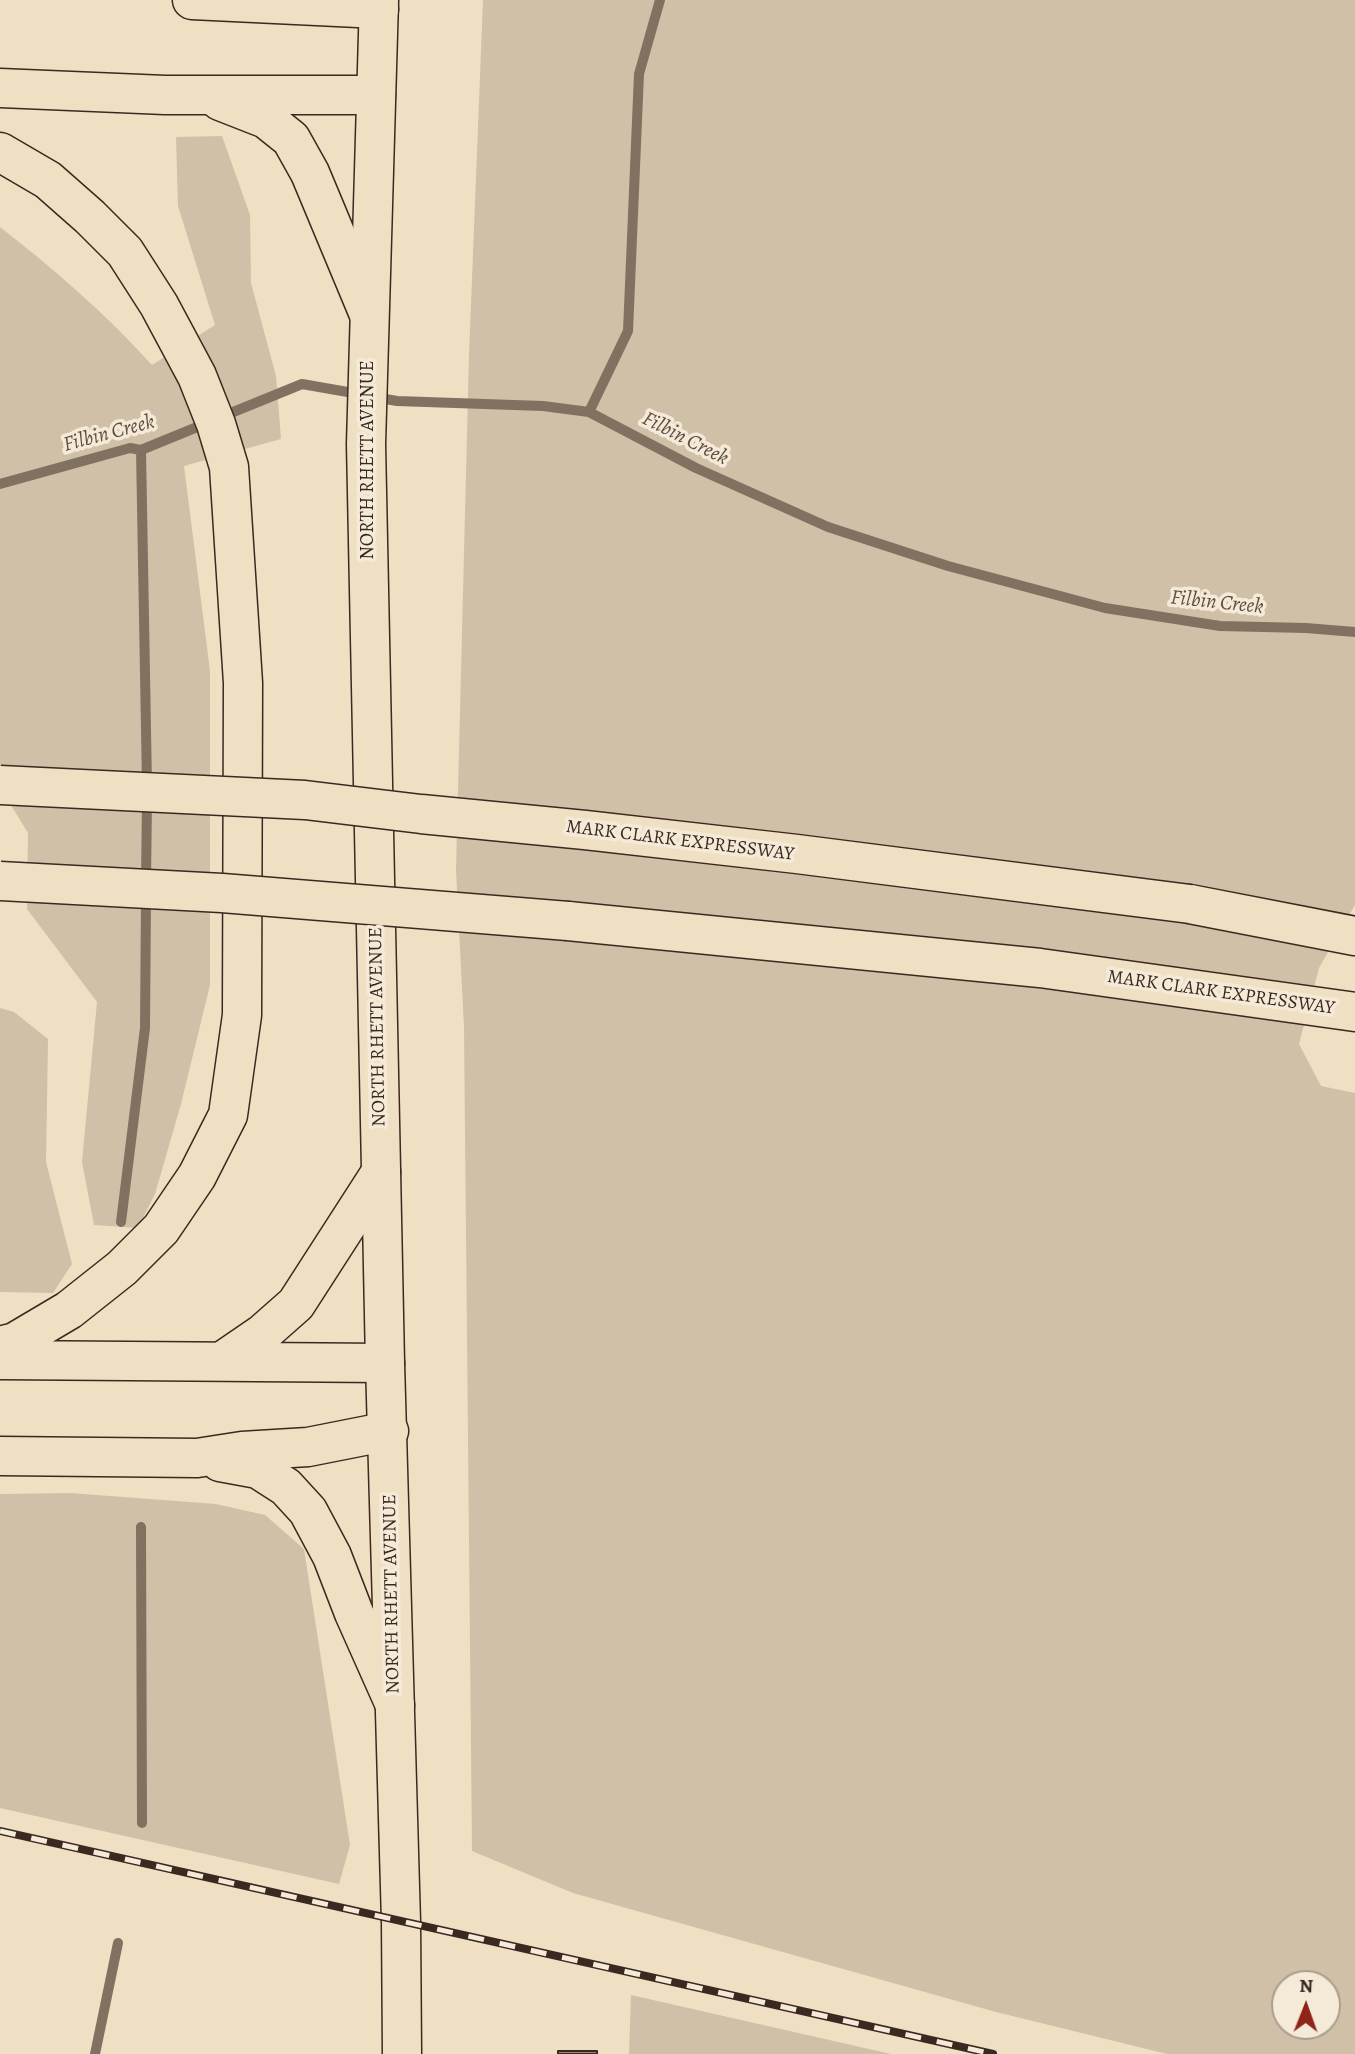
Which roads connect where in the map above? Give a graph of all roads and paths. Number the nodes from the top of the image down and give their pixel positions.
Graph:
1 (192, 0) edge
2 (210, 0) edge
3 (379, 5) edge
4 (0, 88) edge
5 (376, 94) junction
6 (166, 95) junction
7 (0, 152) edge
8 (369, 312) junction
9 (0, 785) edge
10 (0, 881) edge
11 (222, 893) junction
12 (0, 898) edge
13 (1190, 904) junction
14 (1355, 923) edge
15 (1355, 936) edge
16 (1355, 1012) edge
17 (381, 1172) junction
18 (0, 1346) edge
19 (0, 1360) edge
20 (224, 1360) junction
21 (385, 1363) junction
22 (389, 1431) junction
23 (0, 1456) edge
24 (197, 1458) junction
25 (395, 1705) junction
26 (402, 2054) edge

1 - 2 main road
2 - 3 main road
3 - 5 main road, NORTH RHETT AVENUE
4 - 6 main road
5 - 6 main road
5 - 8 main road, NORTH RHETT AVENUE
6 - 8 main road
7 - 18 main road
8 - 17 main road, NORTH RHETT AVENUE
9 - 13 main road, MARK CLARK EXPRESSWAY, bridge
10 - 11 main road, MARK CLARK EXPRESSWAY, bridge
11 - 12 main road, bridge
11 - 16 main road, MARK CLARK EXPRESSWAY, bridge
13 - 14 main road
13 - 15 main road, MARK CLARK EXPRESSWAY
17 - 20 main road
17 - 21 main road, NORTH RHETT AVENUE
19 - 20 main road
20 - 21 main road
21 - 22 main road, NORTH RHETT AVENUE
22 - 24 main road
22 - 25 main road, NORTH RHETT AVENUE
23 - 24 main road
24 - 25 main road
25 - 26 main road, NORTH RHETT AVENUE

